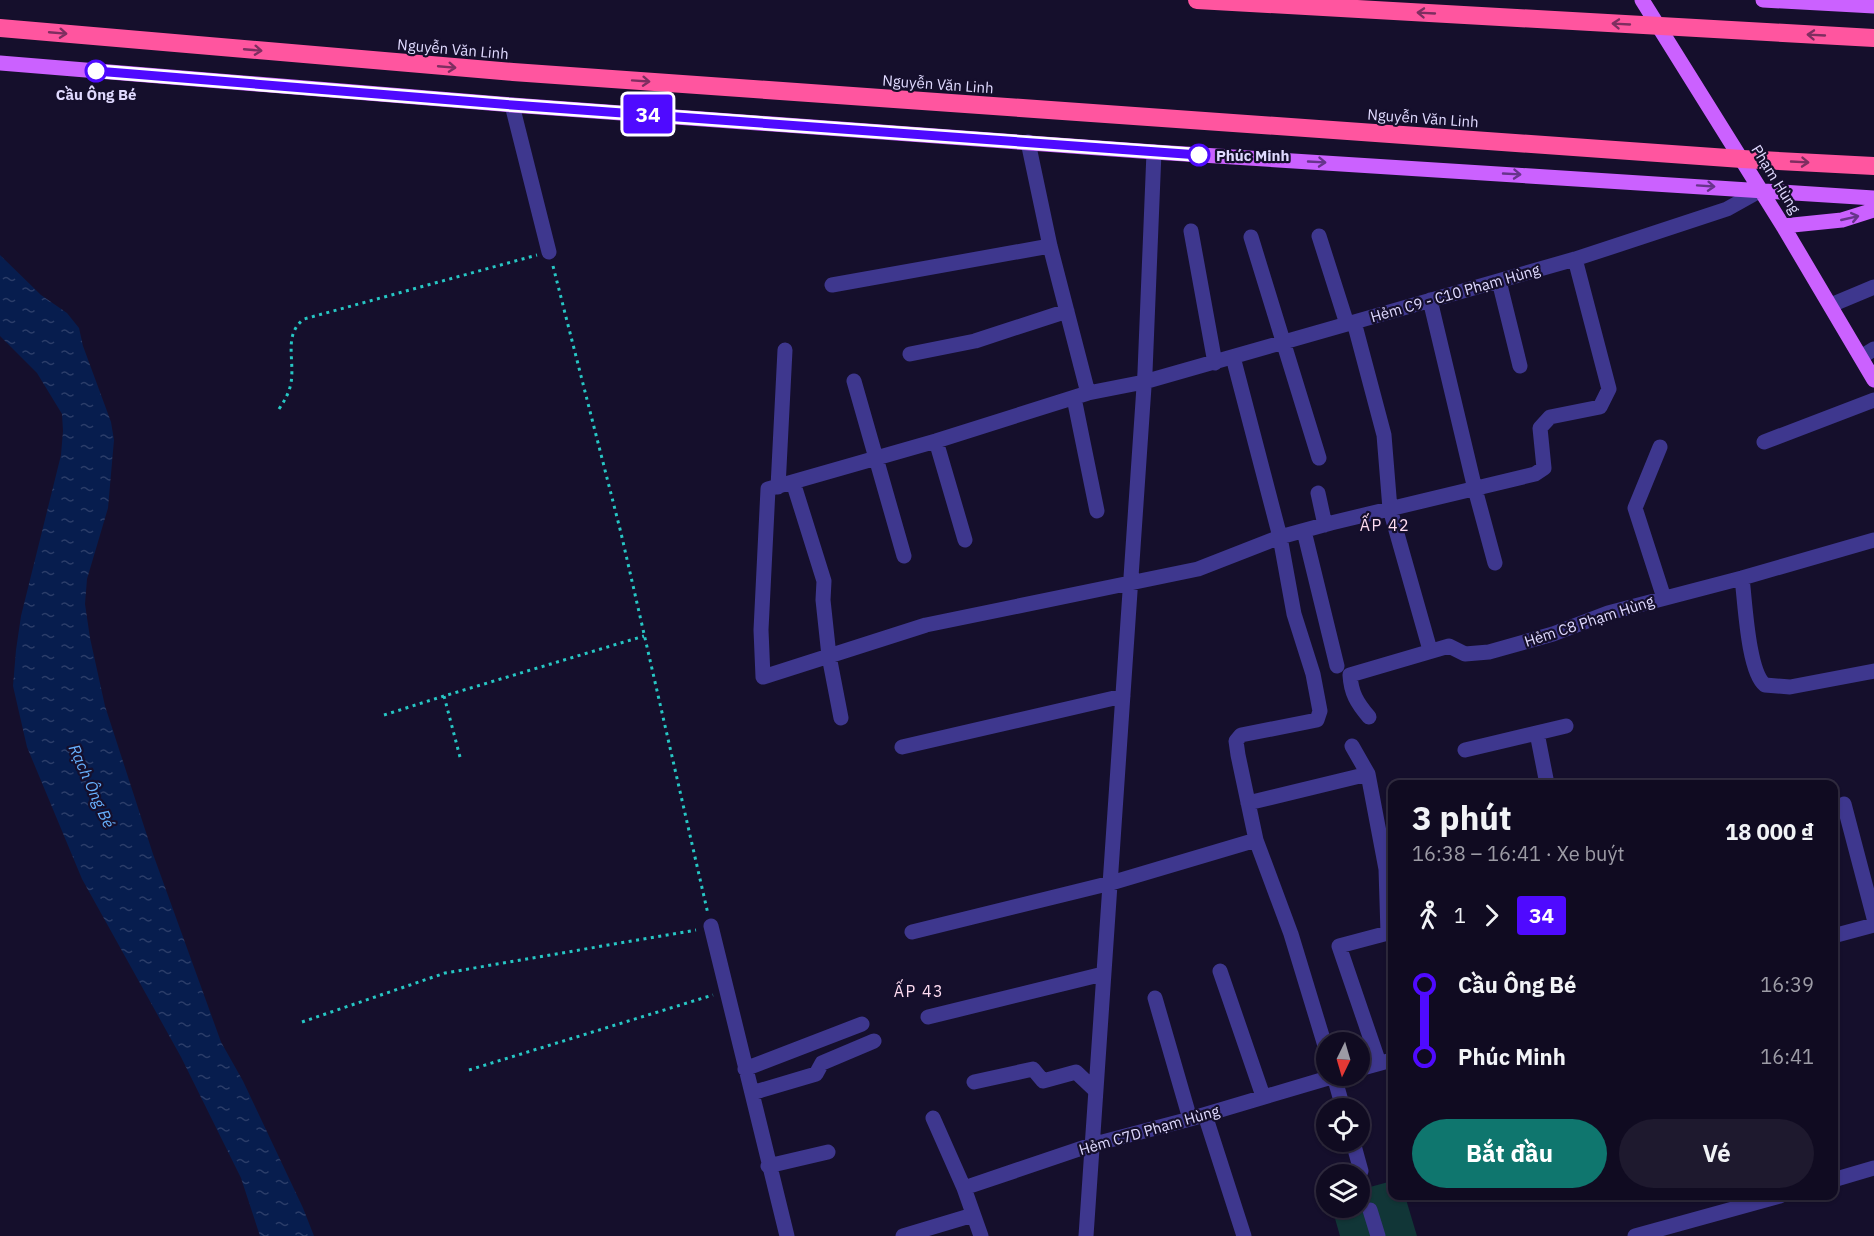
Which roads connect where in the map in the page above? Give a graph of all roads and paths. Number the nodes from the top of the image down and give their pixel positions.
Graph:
1 (1197, 0) edge
2 (1642, 0) edge
3 (1763, 0) edge
4 (1874, 6) edge
5 (1659, 26) junction
6 (0, 28) edge
7 (1874, 38) edge
8 (0, 63) edge
9 (512, 105) junction
10 (1028, 142) junction
11 (1154, 152) junction
12 (1742, 159) junction
13 (1874, 166) edge
14 (1761, 190) junction
15 (1874, 198) edge
16 (1874, 210) edge
17 (1783, 226) junction
18 (1191, 231) dead end
19 (1318, 236) dead end
20 (1251, 237) dead end
21 (1050, 246) junction
22 (549, 252) junction
23 (1575, 259) junction
24 (1499, 281) junction
25 (832, 285) dead end
26 (1874, 287) edge
27 (1430, 300) junction
28 (1831, 304) junction
29 (1067, 311) junction
30 (1351, 323) junction
31 (1283, 342) junction
32 (785, 350) dead end
33 (1868, 353) edge
34 (910, 354) dead end
35 (1233, 357) junction
36 (1215, 363) junction
37 (1520, 366) dead end
38 (1874, 380) edge
39 (854, 381) dead end
40 (1144, 382) junction
41 (1081, 395) junction
42 (1874, 400) edge
43 (279, 409) dead end
44 (936, 441) junction
45 (1764, 442) dead end
46 (1660, 447) dead end
47 (875, 457) junction
48 (1319, 458) dead end
49 (780, 486) junction
50 (1475, 489) junction
51 (1318, 493) dead end
52 (1390, 509) junction
53 (1097, 511) dead end
54 (1325, 525) junction
55 (1304, 531) junction
56 (1280, 537) junction
57 (965, 540) dead end
58 (1874, 540) edge
59 (904, 556) dead end
60 (1495, 563) dead end
61 (1742, 578) junction
62 (1130, 583) junction
63 (1664, 598) junction
64 (644, 636) junction
65 (1430, 650) junction
66 (829, 656) junction
67 (1337, 666) dead end
68 (1874, 671) edge
69 (444, 696) junction
70 (1122, 696) junction
71 (384, 715) dead end
72 (1369, 717) dead end
73 (841, 718) dead end
74 (1566, 726) dead end
75 (1537, 733) junction
76 (1352, 746) dead end
77 (902, 747) dead end
78 (1465, 750) dead end
79 (460, 757) dead end
80 (1368, 774) junction
81 (1546, 780) edge
82 (1248, 803) junction
83 (1844, 804) dead end
84 (1256, 840) junction
85 (1111, 883) junction
86 (1874, 918) edge
87 (1874, 925) edge
88 (711, 926) junction
89 (912, 932) dead end
90 (1838, 935) edge
91 (1220, 971) dead end
92 (1103, 974) junction
93 (726, 991) junction
94 (1155, 998) dead end
95 (928, 1017) dead end
96 (302, 1022) dead end
97 (862, 1024) dead end
98 (1321, 1032) edge
99 (874, 1041) dead end
100 (1386, 1061) edge
101 (1370, 1066) edge
102 (745, 1069) junction
103 (469, 1070) dead end
104 (1316, 1081) edge
105 (974, 1082) dead end
106 (1095, 1090) junction
107 (752, 1093) junction
108 (1263, 1096) junction
109 (1205, 1114) junction
110 (933, 1118) dead end
111 (1190, 1119) junction
112 (1091, 1144) junction
113 (828, 1152) dead end
114 (768, 1166) junction
115 (1874, 1168) edge
116 (1838, 1179) edge
117 (964, 1188) junction
118 (1766, 1200) edge
119 (1370, 1210) dead end
120 (973, 1215) junction
121 (787, 1236) edge
122 (903, 1236) edge
123 (981, 1236) edge
124 (1086, 1236) edge
125 (1244, 1236) edge
126 (1378, 1236) edge
127 (1635, 1236) edge

5 -> 1 highway
2 - 5 main road, Phạm Hùng
3 - 4 main road
7 -> 5 highway
5 - 12 main road, Phạm Hùng
6 -> 12 highway, Nguyễn Văn Linh
8 - 9 main road
9 - 10 main road
9 - 22 street
10 - 11 main road
10 - 21 street
11 -> 14 main road
11 - 40 street
12 -> 13 highway, Nguyễn Văn Linh
12 - 14 main road, Phạm Hùng
14 - 15 main road
14 - 17 main road, Phạm Hùng
14 - 23 street, Hẻm C9 - C10 Phạm Hùng
17 -> 16 main road
17 - 28 main road, Phạm Hùng
18 - 36 street
19 - 30 street
20 - 31 street
21 - 25 street
21 - 29 street
22 - 43 path
22 - 64 path
23 - 24 street, Hẻm C9 - C10 Phạm Hùng
23 - 50 street
24 - 27 street, Hẻm C9 - C10 Phạm Hùng
24 - 37 street
26 - 28 street
27 - 30 street, Hẻm C9 - C10 Phạm Hùng
27 - 50 street
28 - 33 main road, Phạm Hùng
29 - 34 street
29 - 41 street
30 - 31 street, Hẻm C9 - C10 Phạm Hùng
30 - 52 street
31 - 35 street, Hẻm C9 - C10 Phạm Hùng
31 - 48 street
32 - 49 street
33 - 38 main road, Phạm Hùng
35 - 36 street, Hẻm C9 - C10 Phạm Hùng
35 - 56 street
36 - 40 street, Hẻm C9 - C10 Phạm Hùng
39 - 47 street
40 - 41 street, Hẻm C9 - C10 Phạm Hùng
40 - 62 street
41 - 44 street, Hẻm C9 - C10 Phạm Hùng
41 - 53 street
42 - 45 street
44 - 47 street, Hẻm C9 - C10 Phạm Hùng
44 - 57 street
46 - 63 street
47 - 49 street, Hẻm C9 - C10 Phạm Hùng
47 - 59 street
49 - 66 street
49 - 66 street
50 - 52 street
50 - 60 street
51 - 54 street
52 - 54 street
52 - 65 street
54 - 55 street
55 - 56 street
55 - 67 street
56 - 62 street
56 - 82 street
58 - 61 street, Hẻm C8 Phạm Hùng
61 - 63 street, Hẻm C8 Phạm Hùng
61 - 68 street
62 - 66 street
62 - 70 street
63 - 65 street, Hẻm C8 Phạm Hùng
64 - 69 path
64 - 88 path
65 - 72 street, Hẻm C8 Phạm Hùng
66 - 73 street
69 - 71 path
69 - 79 path
70 - 77 street
70 - 85 street
74 - 75 street
75 - 78 street
75 - 81 street
76 - 80 street
80 - 82 street
80 - 100 street
82 - 84 street
83 - 86 street
84 - 85 street
84 - 98 street
85 - 89 street
85 - 92 street
87 - 90 street
88 - 93 street
88 - 96 path
91 - 108 street
92 - 95 street
92 - 106 street
93 - 102 street
93 - 103 path
94 - 111 street
97 - 102 street
99 - 107 street
100 - 101 street
102 - 107 street
104 - 108 street, Hẻm C7D Phạm Hùng
105 - 106 street
106 - 112 street
107 - 114 street
108 - 109 street, Hẻm C7D Phạm Hùng
109 - 111 street, Hẻm C7D Phạm Hùng
109 - 125 street
110 - 117 street
111 - 112 street, Hẻm C7D Phạm Hùng
112 - 117 street, Hẻm C7D Phạm Hùng
112 - 124 street
113 - 114 street
114 - 121 street
115 - 116 street
117 - 120 street
118 - 127 street
119 - 126 street
120 - 122 street
120 - 123 street

